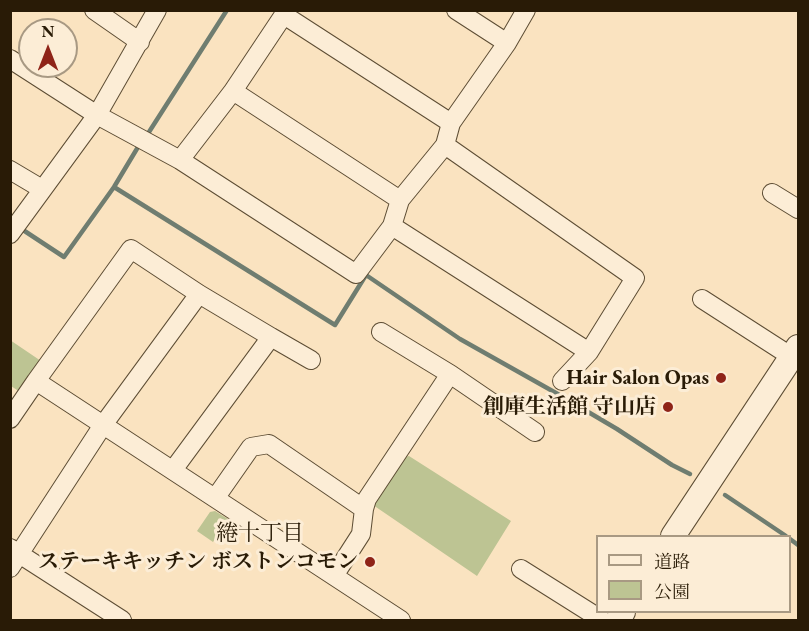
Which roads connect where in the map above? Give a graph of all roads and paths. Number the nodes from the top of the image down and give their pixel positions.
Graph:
1 (94, 10) edge
2 (158, 10) edge
3 (456, 10) edge
4 (526, 10) edge
5 (285, 13) edge
6 (140, 42) junction
7 (507, 43) junction
8 (10, 59) edge
9 (233, 91) junction
10 (97, 115) junction
11 (452, 123) junction
12 (445, 145) junction
13 (180, 160) junction
14 (10, 170) edge
15 (42, 189) junction
16 (771, 193) dead end
17 (400, 200) junction
18 (798, 209) edge
19 (392, 226) junction
20 (10, 234) edge
21 (199, 294) junction
22 (702, 299) dead end
23 (381, 332) dead end
24 (271, 337) junction
25 (589, 351) junction
26 (795, 352) edge
27 (311, 360) dead end
28 (450, 374) junction
29 (36, 381) junction
30 (562, 381) dead end
31 (10, 419) edge
32 (103, 425) junction
33 (535, 432) dead end
34 (173, 470) junction
35 (216, 497) junction
36 (364, 509) junction
37 (674, 535) edge
38 (14, 557) edge
39 (521, 568) dead end
40 (334, 576) junction
41 (123, 621) edge
42 (400, 621) edge
43 (602, 621) edge

1 - 6 street
2 - 6 street
3 - 7 street
4 - 7 street
5 - 9 street
5 - 11 street
6 - 10 street
7 - 11 street
8 - 10 street
9 - 13 street
9 - 17 street
10 - 13 street
10 - 15 street
11 - 12 street
12 - 17 street
12 - 25 street
13 - 19 street
14 - 15 street
15 - 20 street
16 - 18 street
17 - 19 street
19 - 25 street
21 - 24 street
21 - 29 street
21 - 32 street
22 - 26 street
23 - 28 street
24 - 27 street
24 - 34 street
25 - 30 street
26 - 37 street
28 - 33 street
28 - 36 street
29 - 31 street
29 - 32 street
32 - 34 street
32 - 38 street
34 - 35 street
35 - 36 street
35 - 40 street
36 - 40 street
38 - 41 street
39 - 43 street
40 - 42 street

